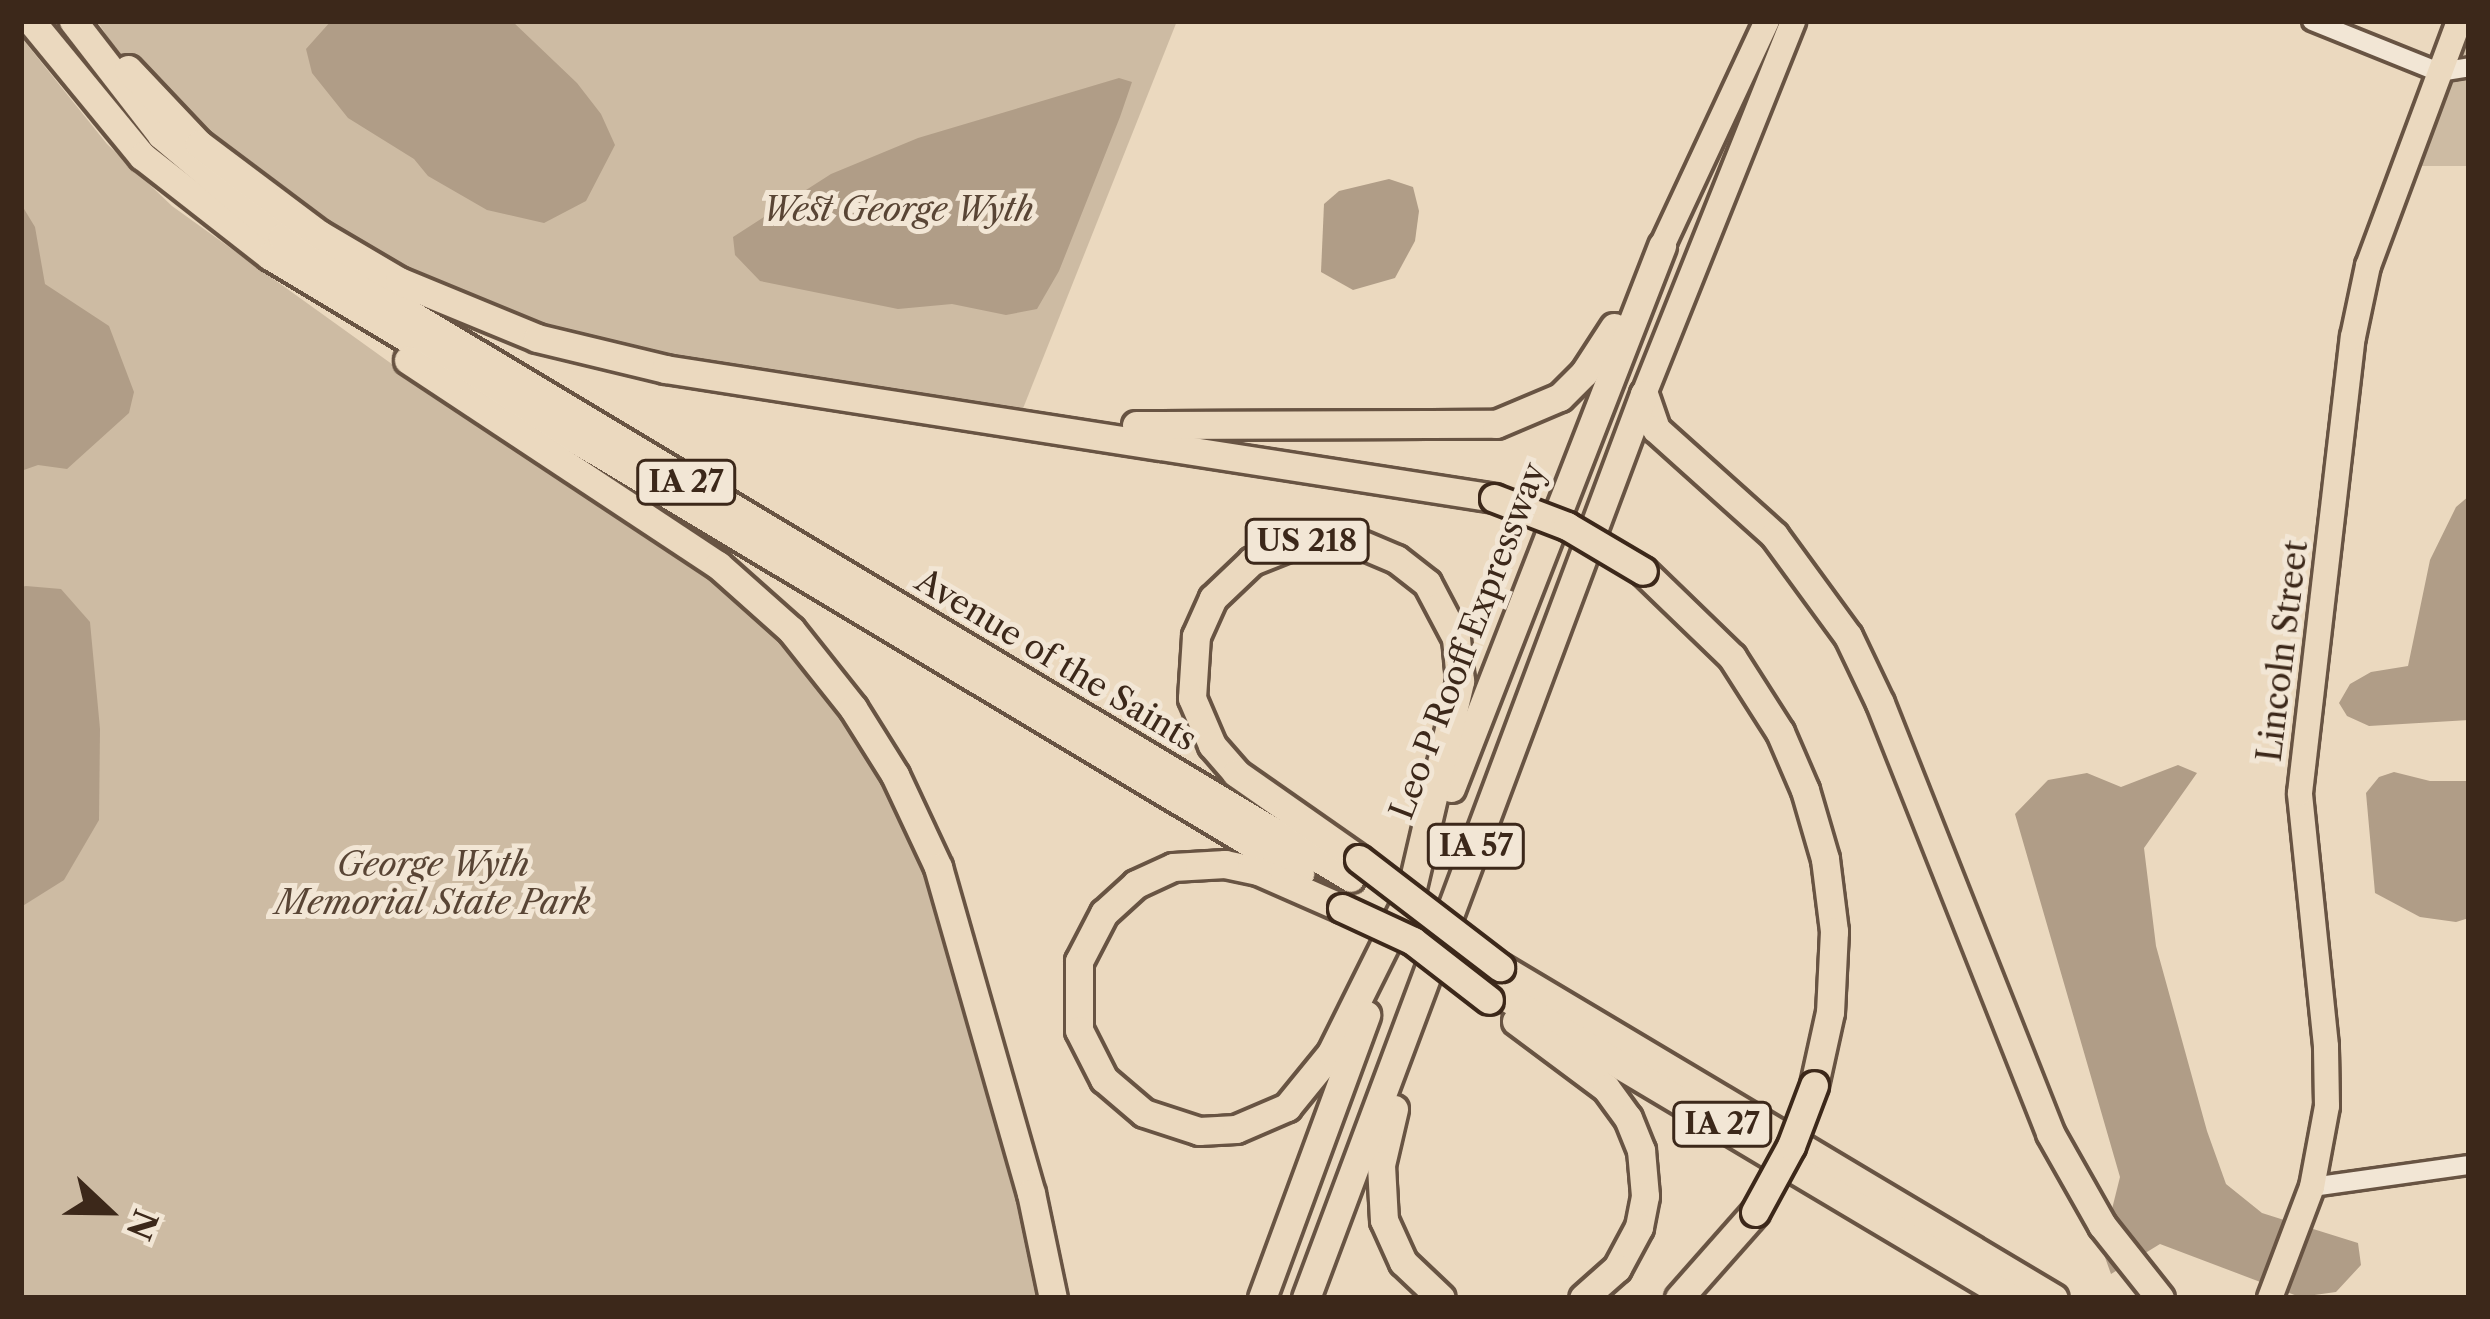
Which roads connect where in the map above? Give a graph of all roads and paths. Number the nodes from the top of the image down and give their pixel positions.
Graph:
1 (31, 21) edge
2 (73, 21) edge
3 (84, 21) edge
4 (1767, 21) edge
5 (1793, 21) edge
6 (2312, 21) edge
7 (2459, 21) edge
8 (2468, 66) edge
9 (2439, 72) junction
10 (142, 156) junction
11 (1662, 246) junction
12 (1644, 394) junction
13 (958, 410) junction
14 (1349, 886) junction
15 (1412, 892) junction
16 (1494, 985) junction
17 (1424, 988) junction
18 (2469, 1165) edge
19 (2309, 1196) junction
20 (1955, 1252) junction
21 (1053, 1298) edge
22 (1262, 1298) edge
23 (1306, 1298) edge
24 (1441, 1298) edge
25 (1583, 1298) edge
26 (1679, 1298) edge
27 (2011, 1298) edge
28 (2054, 1298) edge
29 (2160, 1298) edge
30 (2270, 1298) edge

1 - 10 highway, Avenue of the Saints / IA 27
2 - 14 highway, Avenue of the Saints / IA 27
3 - 13 highway
4 - 11 main road, Leo P Rooff Expressway / IA 57
5 - 12 main road, IA 57
6 - 9 street
7 - 9 main road, Lincoln Street
8 - 9 street
9 - 19 main road, Lincoln Street
10 - 14 highway, Avenue of the Saints / IA 27
10 - 21 highway
11 - 13 highway
11 - 15 highway, Leo P Rooff Expressway / IA 57
12 - 17 highway, IA 57
12 - 29 highway
13 - 26 highway, bridge
14 - 15 highway
14 - 15 highway, US 218
14 - 16 highway, Avenue of the Saints / IA 27, bridge
14 - 16 highway, Avenue of the Saints / IA 27, bridge
15 - 22 highway, Leo P Rooff Expressway / US 218
16 - 20 highway, Avenue of the Saints
16 - 25 highway
17 - 23 highway, IA 57
17 - 24 highway
18 - 19 street
19 - 30 main road, Lincoln Street
20 - 27 highway, Avenue of the Saints
20 - 28 highway, Avenue of the Saints

